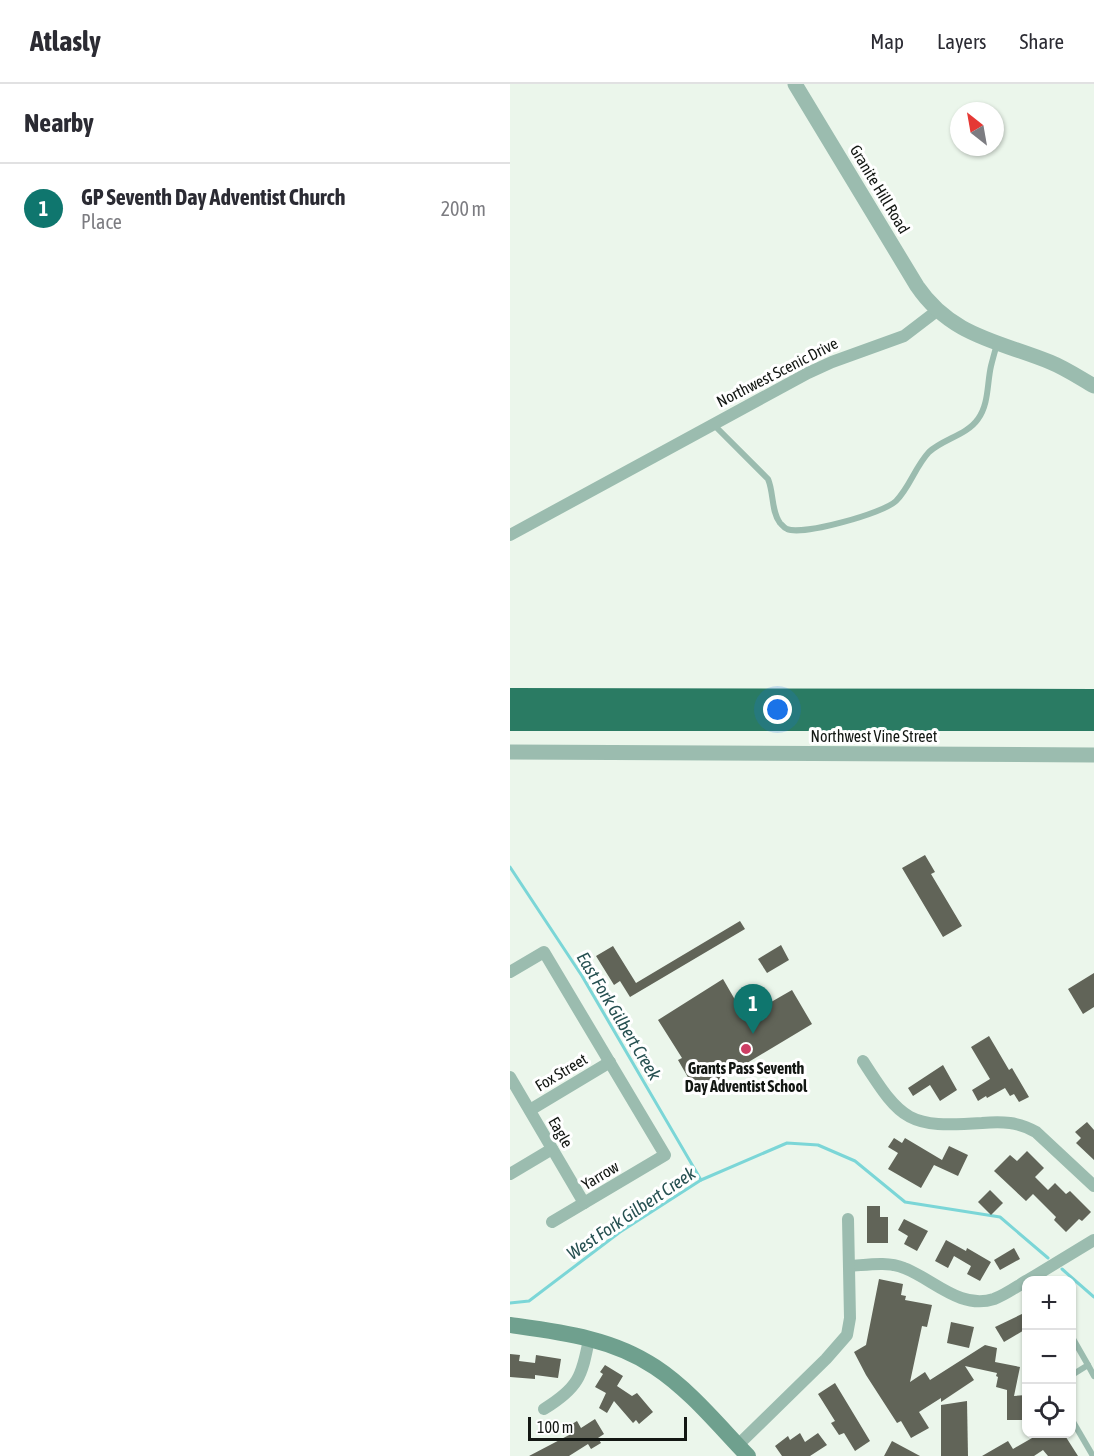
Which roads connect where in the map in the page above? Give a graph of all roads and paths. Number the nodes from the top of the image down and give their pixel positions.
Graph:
1 (795, 84) edge
2 (938, 310) junction
3 (998, 343) junction
4 (1094, 386) edge
5 (713, 424) junction
6 (510, 535) edge
7 (510, 699) edge
8 (1094, 700) edge
9 (510, 720) edge
10 (1094, 720) edge
11 (510, 752) edge
12 (1094, 755) edge
13 (510, 972) edge
14 (863, 1061) dead end
15 (610, 1062) junction
16 (510, 1077) edge
17 (530, 1110) junction
18 (552, 1149) junction
19 (510, 1174) edge
20 (1094, 1186) edge
21 (584, 1203) junction
22 (848, 1219) dead end
23 (552, 1222) dead end
24 (1094, 1240) edge
25 (849, 1266) junction
26 (1038, 1276) edge
27 (1022, 1285) edge
28 (510, 1325) edge
29 (589, 1339) junction
30 (1076, 1346) edge
31 (1088, 1365) junction
32 (1076, 1372) edge
33 (1094, 1376) edge
34 (544, 1408) dead end
35 (1076, 1428) edge
36 (743, 1451) edge
37 (1093, 1456) edge

1 - 2 street, Granite Hill Road
2 - 3 street
2 - 5 street, Northwest Scenic Drive
3 - 4 street
3 - 5 lane
5 - 6 street, Northwest Scenic Drive
7 - 8 highway
9 - 10 highway
11 - 12 street, Northwest Vine Street
13 - 15 street
14 - 20 street
15 - 17 street, Fox Street
15 - 21 street, Yarrow
16 - 17 street, Eagle
17 - 18 street, Eagle
18 - 19 street
18 - 21 street, Eagle
21 - 23 street, Yarrow
22 - 25 street
24 - 26 street
25 - 27 street
25 - 36 street
28 - 29 main road
29 - 34 street
29 - 36 main road
30 - 31 lane
31 - 32 lane
31 - 33 lane
35 - 37 lane

